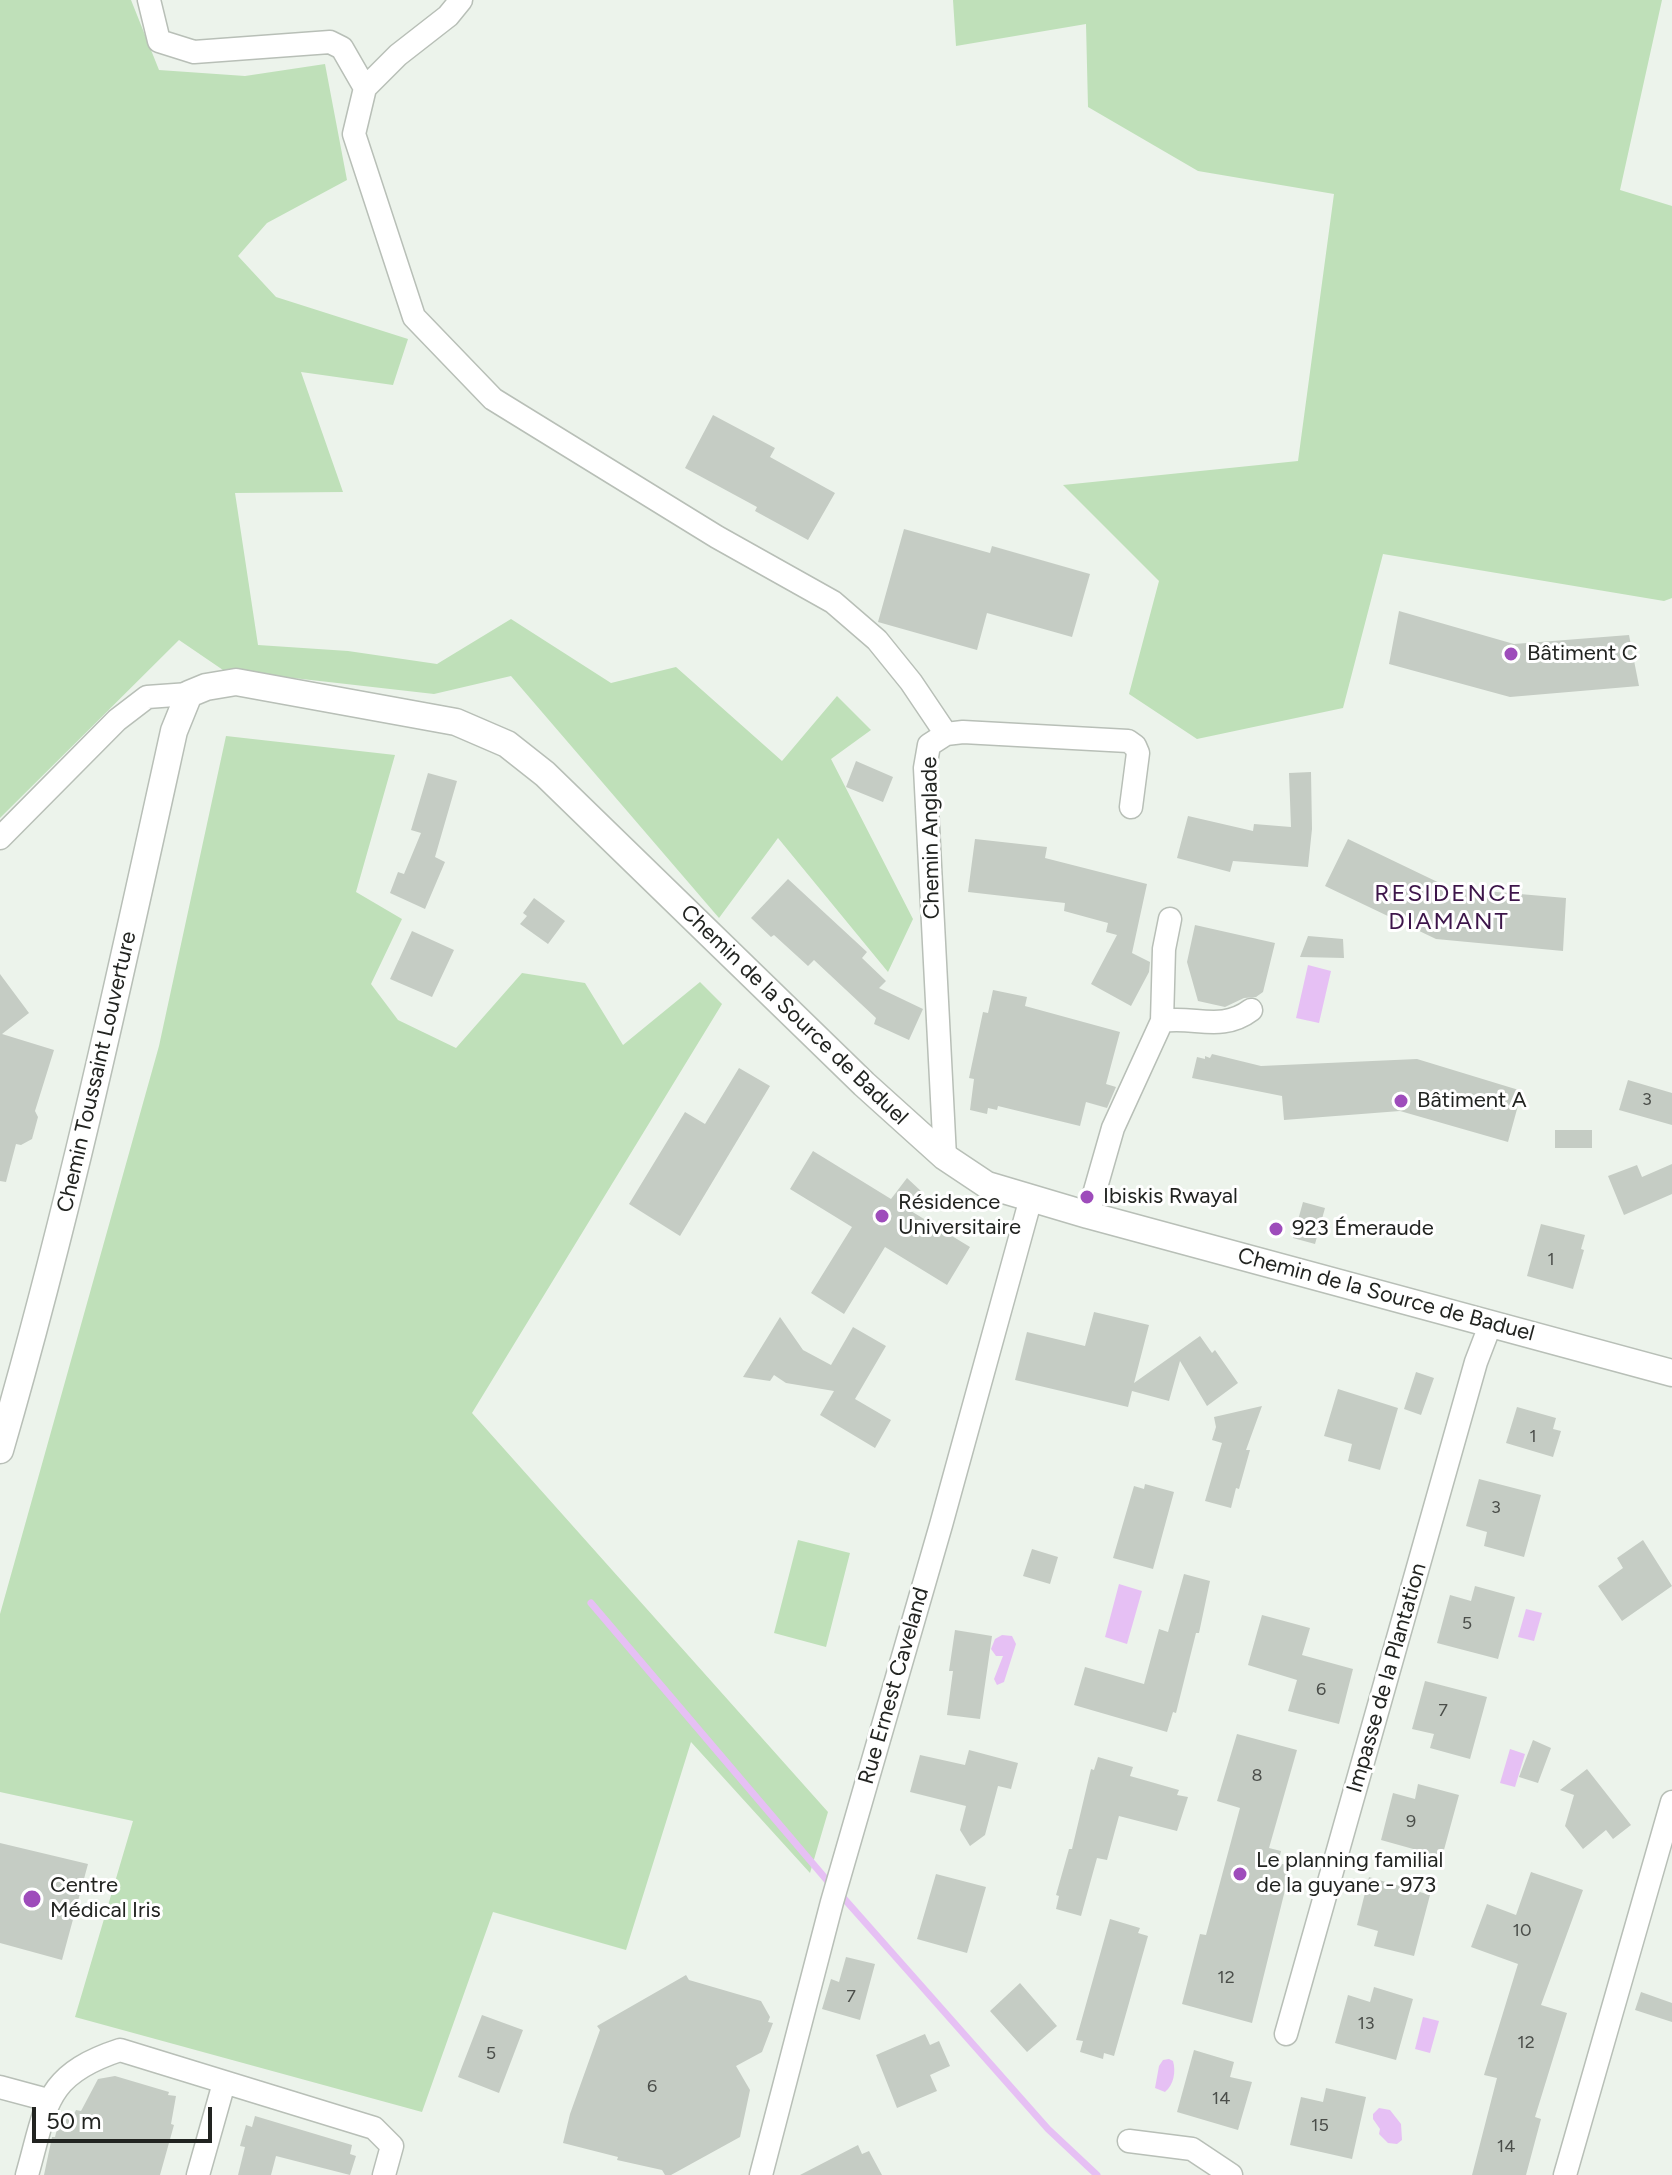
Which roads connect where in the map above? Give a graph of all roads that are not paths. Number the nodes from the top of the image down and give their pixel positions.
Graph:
1 (149, 0) edge
2 (461, 0) edge
3 (365, 88) junction
4 (189, 694) junction
5 (946, 734) junction
6 (1131, 807) dead end
7 (0, 838) edge
8 (1170, 919) dead end
9 (1251, 1010) dead end
10 (1162, 1021) junction
11 (945, 1157) junction
12 (1031, 1198) junction
13 (1088, 1215) junction
14 (1491, 1323) junction
15 (1672, 1373) edge
16 (0, 1450) edge
17 (1672, 1802) edge
18 (1286, 2034) dead end
19 (224, 2083) junction
20 (0, 2087) edge
21 (48, 2100) junction
22 (1129, 2141) dead end
23 (27, 2175) edge
24 (198, 2175) edge
25 (384, 2175) edge
26 (761, 2175) edge
27 (1231, 2175) edge
28 (1565, 2175) edge

1 - 3 street
2 - 3 street
3 - 5 street
4 - 7 street, Chemin de la Source de Baduel
4 - 11 street, Chemin de la Source de Baduel
4 - 16 street, Chemin Toussaint Louverture
5 - 6 street, Chemin Anglade
5 - 11 street, Chemin Anglade
8 - 10 street
9 - 10 street
10 - 13 street
11 - 12 street, Chemin de la Source de Baduel
12 - 13 street, Chemin de la Source de Baduel
12 - 26 street, Rue Ernest Caveland
13 - 14 street, Chemin de la Source de Baduel
14 - 15 street, Chemin de la Source de Baduel
14 - 18 street, Impasse de la Plantation
17 - 28 street
19 - 21 street
19 - 24 street
19 - 25 street
20 - 21 street
21 - 23 street
22 - 27 street

